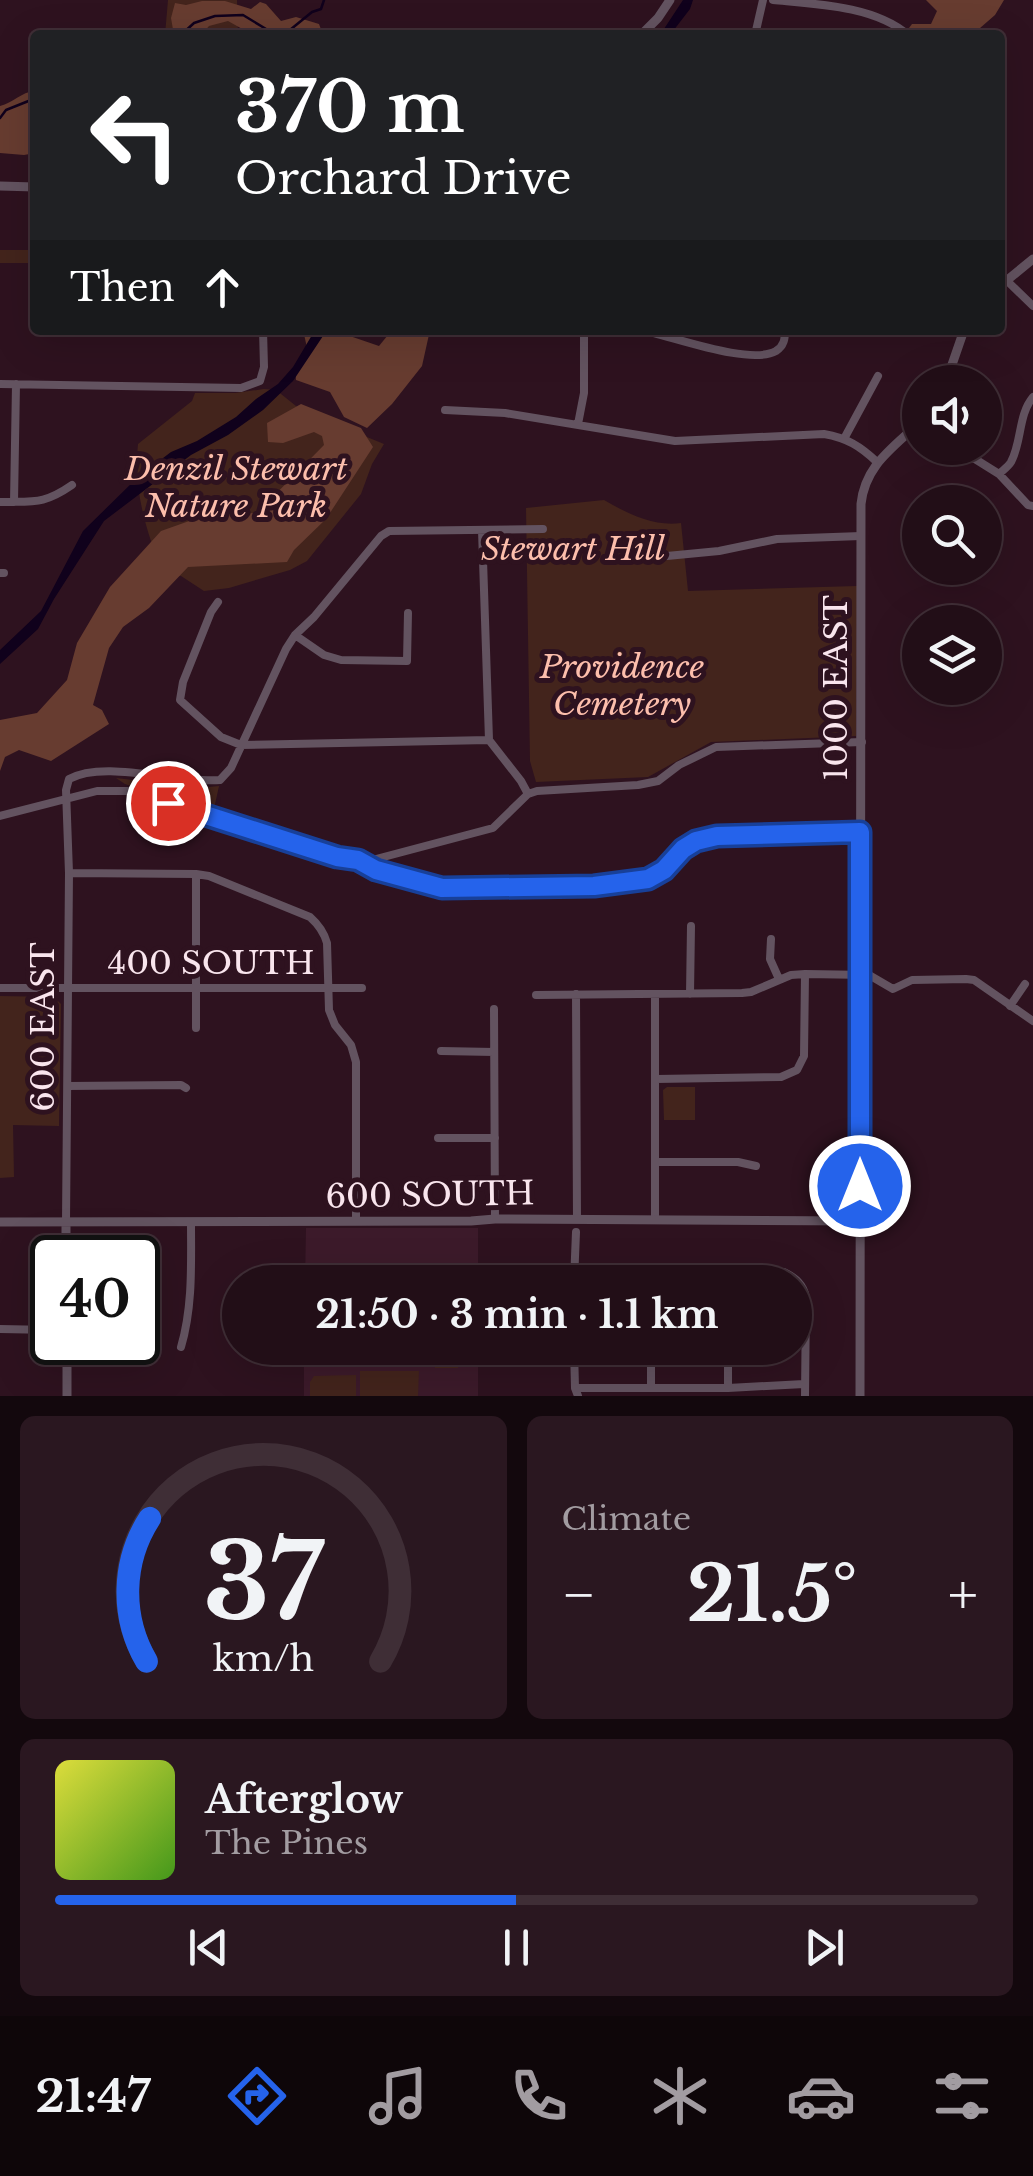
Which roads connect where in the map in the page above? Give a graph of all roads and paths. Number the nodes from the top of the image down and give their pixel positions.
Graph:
1 (670, 0) edge
2 (763, 0) edge
3 (773, 0) edge
4 (836, 3) edge
5 (646, 30) edge
6 (756, 30) edge
7 (903, 30) edge
8 (0, 186) edge
9 (30, 186) edge
10 (1033, 259) edge
11 (1005, 278) edge
12 (1005, 283) edge
13 (1033, 306) edge
14 (263, 335) edge
15 (584, 335) edge
16 (661, 335) edge
17 (784, 335) edge
18 (962, 335) edge
19 (952, 365) edge
20 (878, 376) dead end
21 (0, 384) edge
22 (16, 384) junction
23 (1033, 396) edge
24 (446, 410) dead end
25 (578, 424) junction
26 (844, 437) junction
27 (902, 442) edge
28 (877, 462) junction
29 (984, 465) edge
30 (999, 474) junction
31 (72, 485) dead end
32 (0, 502) edge
33 (14, 502) junction
34 (1033, 506) edge
35 (543, 529) dead end
36 (482, 530) junction
37 (862, 536) junction
38 (667, 556) dead end
39 (218, 602) dead end
40 (408, 613) dead end
41 (295, 635) junction
42 (489, 740) junction
43 (862, 742) junction
44 (241, 745) junction
45 (528, 794) junction
46 (66, 798) junction
47 (0, 816) edge
48 (860, 832) junction
49 (358, 860) junction
50 (69, 873) junction
51 (196, 874) junction
52 (691, 926) dead end
53 (770, 938) dead end
54 (805, 974) junction
55 (859, 974) junction
56 (779, 979) junction
57 (1025, 984) dead end
58 (69, 987) junction
59 (0, 988) edge
60 (196, 988) junction
61 (328, 988) junction
62 (362, 988) dead end
63 (576, 994) junction
64 (656, 994) junction
65 (690, 994) junction
66 (536, 995) dead end
67 (1010, 1006) junction
68 (494, 1009) dead end
69 (1033, 1021) edge
70 (196, 1028) dead end
71 (441, 1051) dead end
72 (494, 1052) junction
73 (656, 1079) junction
74 (68, 1086) junction
75 (186, 1088) dead end
76 (438, 1138) dead end
77 (495, 1138) junction
78 (656, 1162) junction
79 (756, 1166) dead end
80 (577, 1218) junction
81 (495, 1219) junction
82 (655, 1220) junction
83 (860, 1220) junction
84 (0, 1222) edge
85 (66, 1222) junction
86 (191, 1222) junction
87 (356, 1222) junction
88 (576, 1232) dead end
89 (66, 1235) edge
90 (575, 1265) edge
91 (0, 1329) edge
92 (30, 1330) edge
93 (181, 1346) dead end
94 (66, 1365) edge
95 (575, 1365) edge
96 (651, 1365) edge
97 (728, 1365) edge
98 (804, 1365) edge
99 (804, 1384) junction
100 (651, 1387) junction
101 (728, 1388) junction
102 (576, 1392) edge
103 (67, 1396) edge
104 (804, 1396) edge
105 (860, 1396) edge

1 - 5 street
2 - 6 street
3 - 4 street
4 - 7 street
8 - 9 street
10 - 11 street
12 - 13 street
14 - 22 street
15 - 25 street
16 - 17 street
18 - 19 street
20 - 26 street
21 - 22 street
22 - 33 street
23 - 30 street
24 - 25 street
25 - 26 street
26 - 28 street
27 - 28 street, 1000 EAST
28 - 37 street, 1000 EAST
29 - 30 street
30 - 34 street
31 - 33 street
32 - 33 street
35 - 36 street
36 - 41 street
36 - 42 street
37 - 38 street
37 - 43 street, 1000 EAST
39 - 44 street
40 - 41 street
41 - 44 street
42 - 44 street
42 - 45 street
43 - 45 street
43 - 48 street, 1000 EAST
44 - 46 street
45 - 49 street
46 - 47 street
46 - 49 street
46 - 50 street, 600 EAST
48 - 49 street
48 - 55 street, 1000 EAST
50 - 51 street
50 - 58 street, 600 EAST
51 - 60 street
51 - 61 street
52 - 65 street
53 - 56 street
54 - 55 street
54 - 56 street
54 - 73 street
55 - 67 street
55 - 83 street, 1000 EAST
56 - 65 street
57 - 67 street
58 - 59 street, 400 SOUTH
58 - 60 street, 400 SOUTH
58 - 74 street, 600 EAST
60 - 61 street, 400 SOUTH
60 - 70 street
61 - 62 street, 400 SOUTH
61 - 87 street
63 - 64 street
63 - 66 street
63 - 80 street
64 - 65 street
64 - 73 street
67 - 69 street
68 - 72 street
71 - 72 street
72 - 77 street
73 - 78 street
74 - 75 street
74 - 85 street, 600 EAST
76 - 77 street
77 - 81 street
78 - 79 street
78 - 82 street
80 - 81 street, 600 SOUTH
80 - 82 street, 600 SOUTH
81 - 87 street, 600 SOUTH
82 - 83 street, 600 SOUTH
83 - 105 street, 1000 EAST
84 - 85 street, 600 SOUTH
85 - 86 street, 600 SOUTH
85 - 89 street, 600 EAST
86 - 87 street, 600 SOUTH
86 - 93 street
88 - 90 street
91 - 92 street
94 - 103 street
95 - 102 street
96 - 100 street
97 - 101 street
98 - 99 street
99 - 101 street
99 - 104 street
100 - 101 street
100 - 102 street

